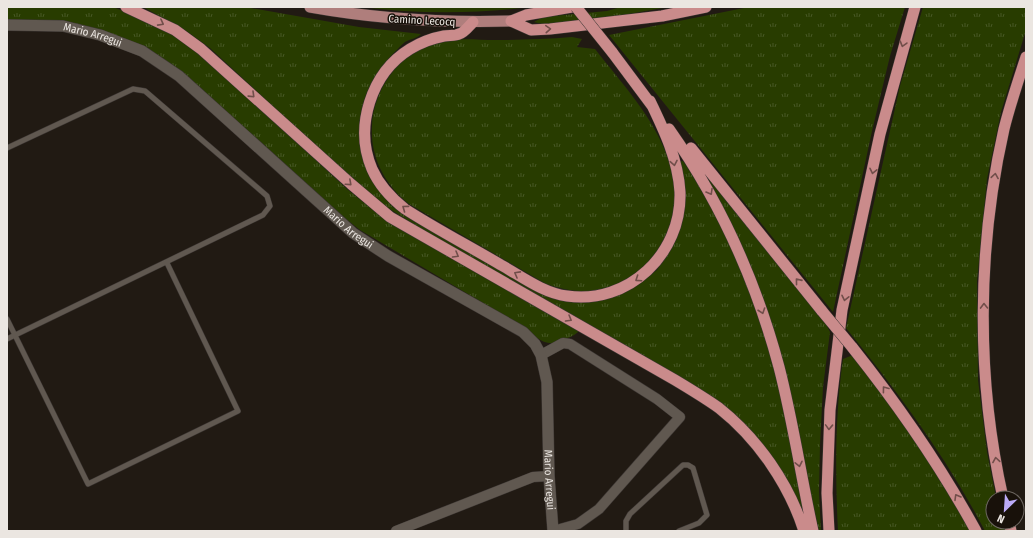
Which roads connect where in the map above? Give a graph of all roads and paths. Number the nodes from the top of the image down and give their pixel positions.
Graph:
1 (126, 7) edge
2 (572, 7) edge
3 (576, 7) edge
4 (706, 7) edge
5 (915, 7) edge
6 (317, 8) edge
7 (511, 21) junction
8 (473, 22) junction
9 (7, 25) edge
10 (1026, 57) edge
11 (650, 101) junction
12 (7, 148) edge
13 (166, 263) junction
14 (7, 319) edge
15 (15, 336) junction
16 (7, 339) edge
17 (542, 355) junction
18 (549, 476) junction
19 (1002, 490) edge
20 (396, 531) edge
21 (554, 531) edge
22 (626, 531) edge
23 (679, 531) edge
24 (804, 531) edge
25 (813, 531) edge
26 (830, 531) edge
27 (976, 531) edge

1 -> 24 highway
2 - 7 highway
3 - 11 highway, bridge
7 -> 4 highway
5 -> 26 highway
6 - 8 main road, Camino Lecocq
7 - 8 main road, Camino Lecocq
11 -> 8 highway
9 - 17 street, Mario Arregui
19 -> 10 highway
11 -> 25 highway
27 -> 11 highway, bridge
12 - 13 lane
13 - 15 lane
13 - 15 lane
14 - 15 lane
15 - 16 lane
17 - 18 street, Mario Arregui
17 - 21 street
18 - 20 street
18 - 21 street, Mario Arregui
22 - 23 lane

